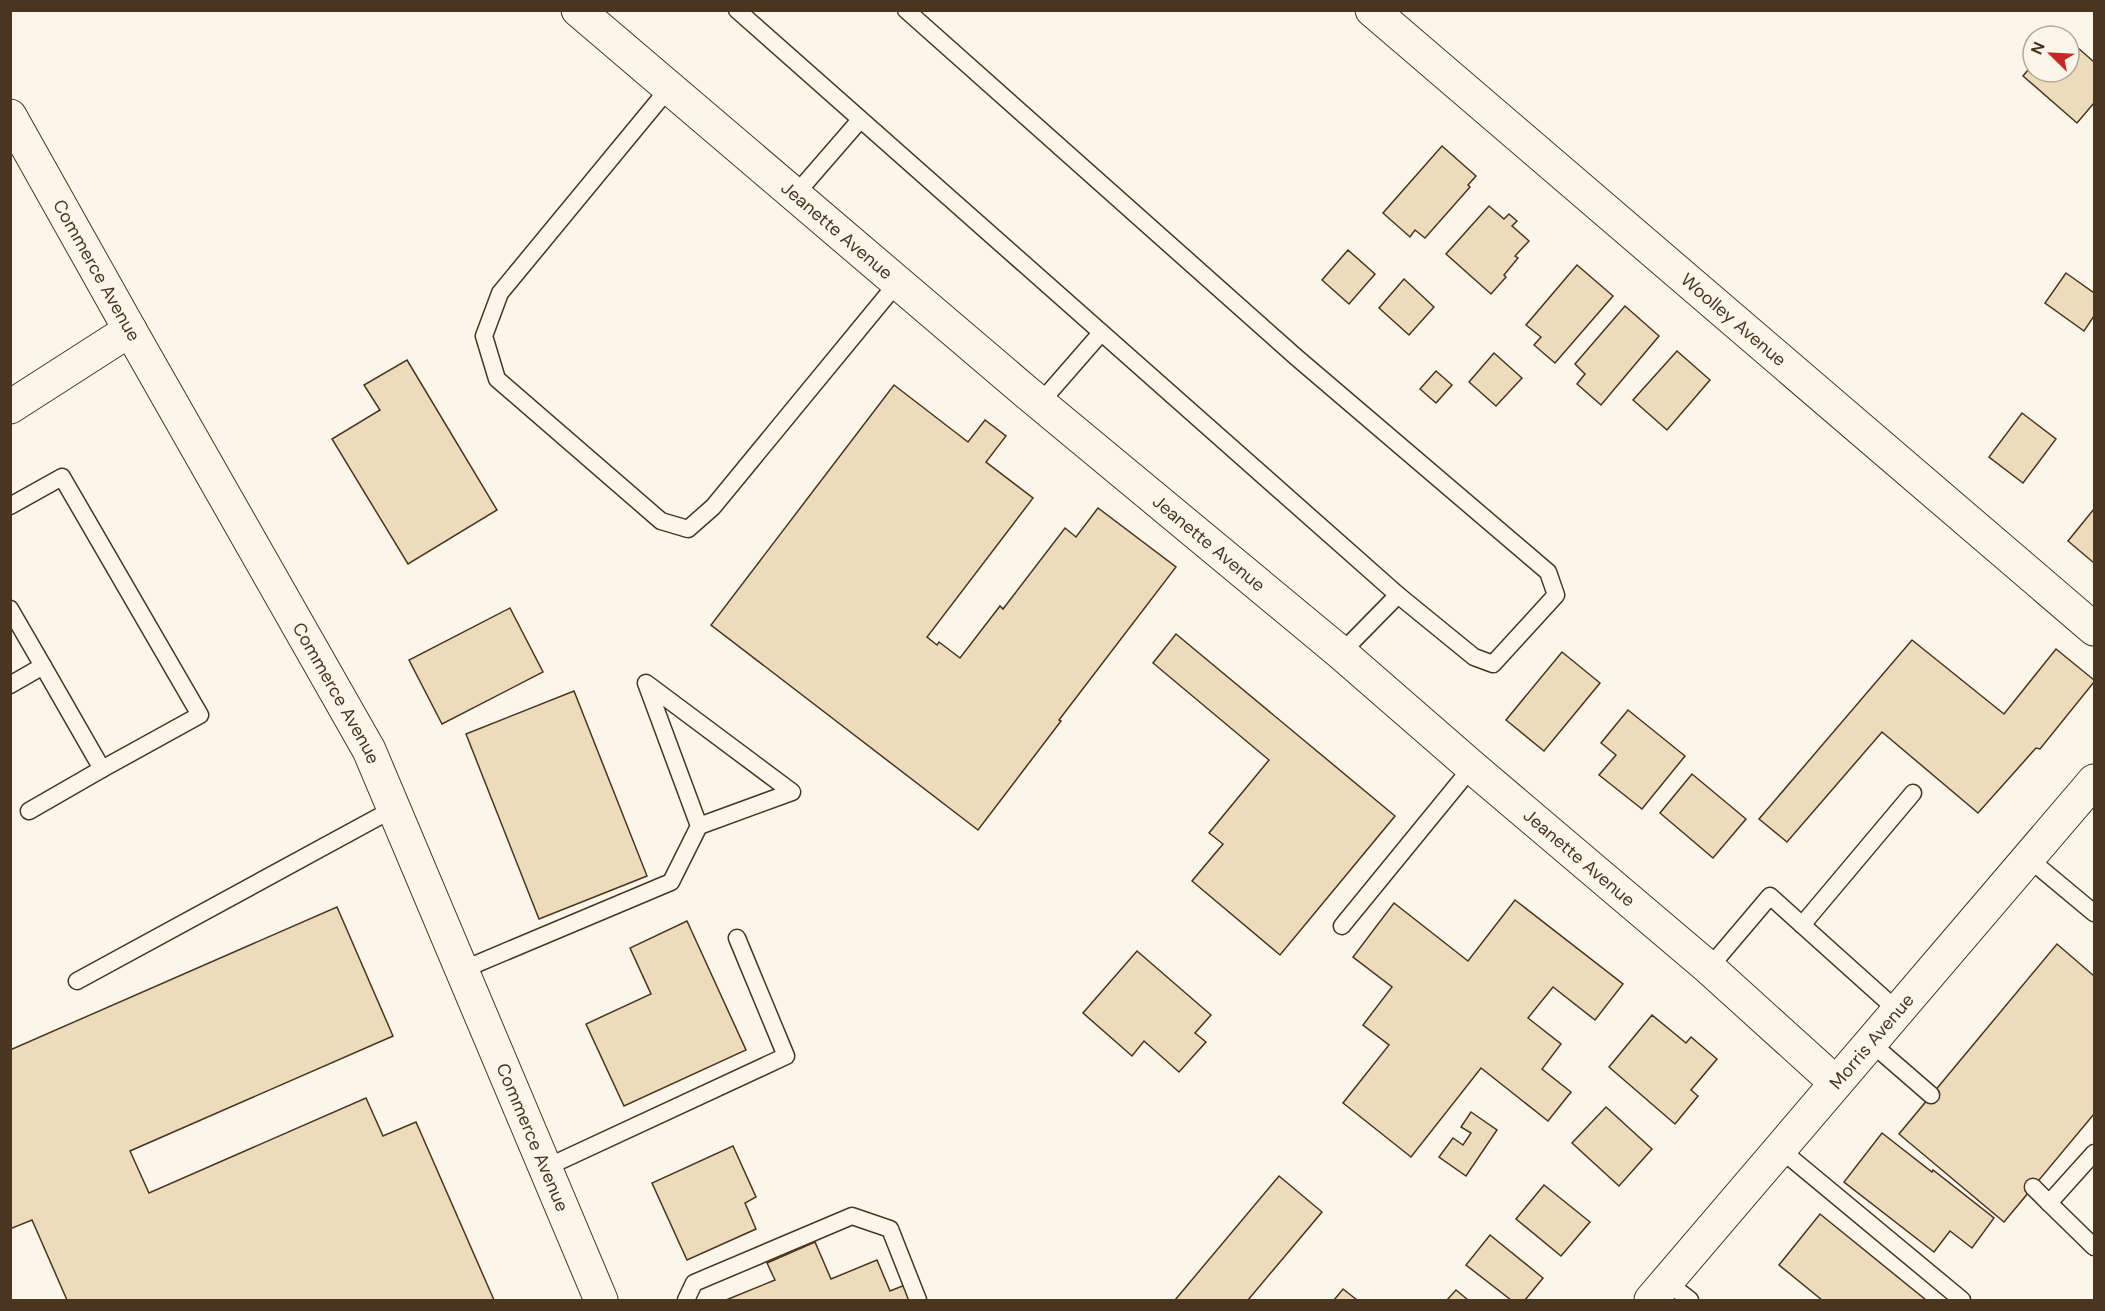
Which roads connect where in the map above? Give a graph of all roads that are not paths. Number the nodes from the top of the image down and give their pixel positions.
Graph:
1 (578, 10) edge
2 (737, 10) edge
3 (906, 10) edge
4 (1372, 10) edge
5 (669, 88) junction
6 (10, 116) edge
7 (860, 120) junction
8 (795, 195) junction
9 (898, 282) junction
10 (130, 330) junction
11 (1101, 333) junction
12 (1040, 403) junction
13 (10, 407) edge
14 (10, 507) edge
15 (1398, 595) junction
16 (10, 609) edge
17 (2094, 629) edge
18 (1341, 653) junction
19 (43, 666) junction
20 (10, 685) edge
21 (1472, 767) junction
22 (102, 769) junction
23 (2094, 781) edge
24 (1913, 793) dead end
25 (393, 809) junction
26 (29, 811) dead end
27 (699, 826) junction
28 (2028, 858) junction
29 (2094, 913) edge
30 (1342, 926) dead end
31 (1802, 926) junction
32 (737, 938) dead end
33 (1709, 968) junction
34 (462, 970) junction
35 (77, 981) dead end
36 (1898, 1011) junction
37 (1871, 1043) junction
38 (1836, 1083) junction
39 (1931, 1095) dead end
40 (1780, 1149) junction
41 (2094, 1153) edge
42 (545, 1168) junction
43 (2033, 1187) dead end
44 (2049, 1203) junction
45 (2094, 1247) edge
46 (1669, 1294) edge
47 (601, 1300) edge
48 (686, 1300) edge
49 (918, 1300) edge
50 (1962, 1300) edge

1 - 5 street, Jeanette Avenue
2 - 7 lane
3 - 15 lane
4 - 17 street, Woolley Avenue
5 - 8 street, Jeanette Avenue
5 - 9 lane
6 - 10 street, Commerce Avenue
7 - 8 lane
7 - 11 lane
8 - 9 street, Jeanette Avenue
9 - 12 street, Jeanette Avenue
10 - 13 street
10 - 25 street, Commerce Avenue
11 - 12 lane
11 - 15 lane
12 - 18 street, Jeanette Avenue
14 - 22 lane
15 - 18 lane
16 - 19 lane
18 - 21 street, Jeanette Avenue
19 - 20 lane
19 - 22 lane
21 - 30 lane
21 - 33 street, Jeanette Avenue
22 - 26 lane
23 - 28 street, Morris Avenue
24 - 31 lane
25 - 34 street, Commerce Avenue
25 - 35 lane
27 - 27 lane
27 - 34 lane
28 - 29 lane
28 - 36 street, Morris Avenue
31 - 33 lane
31 - 36 lane
32 - 42 lane
33 - 38 street, Jeanette Avenue
34 - 42 street, Commerce Avenue
36 - 37 street, Morris Avenue
37 - 38 street, Morris Avenue
37 - 39 lane
38 - 40 street, Morris Avenue
40 - 46 street, Morris Avenue
40 - 50 lane
41 - 44 lane
42 - 47 street, Commerce Avenue
43 - 44 lane
44 - 45 lane
48 - 49 lane

